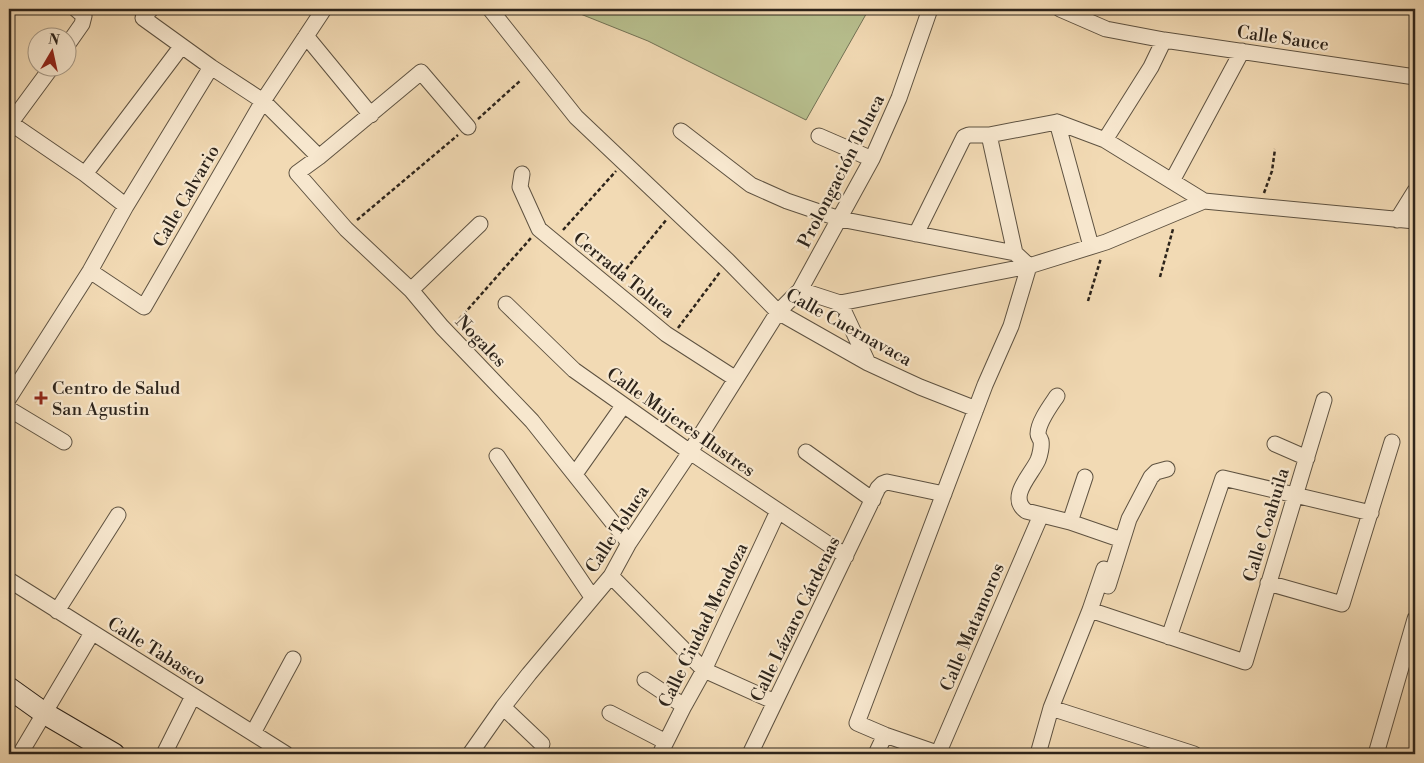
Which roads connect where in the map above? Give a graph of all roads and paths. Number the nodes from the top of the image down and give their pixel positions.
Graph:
1 (76, 9) edge
2 (151, 9) edge
3 (324, 9) edge
4 (490, 9) edge
5 (930, 9) edge
6 (1060, 9) edge
7 (78, 30) edge
8 (306, 36) junction
9 (1164, 40) junction
10 (181, 47) junction
11 (1242, 51) junction
12 (211, 67) junction
13 (1415, 77) edge
14 (43, 78) edge
15 (521, 80) dead end
16 (263, 101) junction
17 (371, 115) junction
18 (1057, 122) junction
19 (9, 123) edge
20 (468, 127) junction
21 (682, 131) dead end
22 (989, 135) junction
23 (819, 136) dead end
24 (1105, 140) junction
25 (1275, 150) dead end
26 (319, 157) junction
27 (872, 159) junction
28 (624, 162) junction
29 (85, 174) junction
30 (522, 174) dead end
31 (1172, 181) junction
32 (1415, 190) edge
33 (1204, 201) junction
34 (126, 206) junction
35 (1259, 206) junction
36 (674, 210) junction
37 (1177, 214) junction
38 (840, 219) junction
39 (1397, 220) junction
40 (1415, 221) edge
41 (480, 224) dead end
42 (346, 229) junction
43 (539, 229) junction
44 (916, 234) junction
45 (553, 241) junction
46 (1106, 242) junction
47 (1091, 246) junction
48 (1014, 253) junction
49 (728, 261) junction
50 (1029, 266) junction
51 (90, 271) junction
52 (1160, 277) dead end
53 (611, 288) junction
54 (411, 290) junction
55 (800, 290) junction
56 (1088, 301) dead end
57 (840, 303) junction
58 (506, 304) dead end
59 (778, 312) junction
60 (448, 333) junction
61 (671, 337) junction
62 (868, 363) junction
63 (736, 379) junction
64 (10, 395) edge
65 (1057, 396) dead end
66 (1324, 400) dead end
67 (623, 406) junction
68 (9, 409) edge
69 (976, 409) junction
70 (64, 442) dead end
71 (1392, 442) dead end
72 (1275, 444) dead end
73 (690, 452) junction
74 (806, 452) dead end
75 (497, 456) dead end
76 (1306, 458) junction
77 (1167, 469) dead end
78 (575, 474) junction
79 (1085, 477) dead end
80 (944, 494) junction
81 (1295, 494) junction
82 (873, 500) junction
83 (778, 511) junction
84 (1371, 513) junction
85 (118, 515) dead end
86 (1041, 515) junction
87 (1070, 522) junction
88 (1122, 540) junction
89 (629, 543) junction
90 (846, 556) junction
91 (1104, 569) dead end
92 (611, 576) junction
93 (9, 580) edge
94 (1268, 583) junction
95 (592, 597) junction
96 (57, 611) junction
97 (1095, 612) junction
98 (1415, 619) edge
99 (92, 633) junction
100 (1169, 637) junction
101 (293, 659) dead end
102 (704, 670) junction
103 (645, 680) dead end
104 (9, 688) edge
105 (193, 696) junction
106 (775, 702) junction
107 (684, 706) junction
108 (503, 708) junction
109 (1050, 708) junction
110 (44, 713) junction
111 (610, 713) dead end
112 (253, 733) junction
113 (885, 736) junction
114 (542, 744) dead end
115 (663, 748) edge
116 (20, 754) edge
117 (114, 754) edge
118 (164, 754) edge
119 (286, 754) edge
120 (470, 754) edge
121 (750, 754) edge
122 (876, 754) edge
123 (939, 754) edge
124 (1038, 754) edge
125 (1194, 754) edge
126 (1376, 754) edge

1 - 7 street
2 - 10 street
3 - 8 street
4 - 28 street, Calle Cuernavaca
5 - 27 street, Prolongación Toluca
6 - 9 street, Calle Sauce
8 - 16 street
8 - 17 street
9 - 11 street, Calle Sauce
9 - 24 street
10 - 12 street
10 - 29 street
11 - 13 street, Calle Sauce
11 - 31 street
12 - 16 street
12 - 34 street
14 - 19 street
15 - 20 path
16 - 26 street
16 - 51 street, Calle Calvario
17 - 20 street
17 - 26 street
18 - 22 street
18 - 24 street
18 - 47 street
19 - 29 street
20 - 42 path
21 - 38 street
22 - 44 street
22 - 48 street
23 - 27 street
24 - 31 street
25 - 35 path
26 - 42 street, Nogales
27 - 38 street, Prolongación Toluca
28 - 36 street, Calle Cuernavaca
28 - 45 path
29 - 34 street
30 - 43 street, Cerrada Toluca
31 - 33 street
32 - 39 street
33 - 35 street
33 - 37 street
34 - 51 street
35 - 39 street
36 - 49 street, Calle Cuernavaca
36 - 53 path
37 - 46 street
37 - 52 path
38 - 44 street
38 - 55 street, Prolongación Toluca
39 - 40 street
41 - 54 street
42 - 54 street, Nogales
43 - 45 street, Cerrada Toluca
43 - 60 path
44 - 48 street
45 - 53 street, Cerrada Toluca
46 - 47 street
46 - 56 path
47 - 50 street
48 - 50 street
49 - 59 street, Calle Cuernavaca
49 - 61 path
50 - 57 street
50 - 69 street
51 - 64 street
53 - 61 street, Cerrada Toluca
54 - 60 street, Nogales
55 - 57 street
55 - 59 street, Prolongación Toluca
57 - 62 street
58 - 67 street, Calle Mujeres Ilustres
59 - 62 street, Calle Cuernavaca
59 - 63 street, Calle Toluca
60 - 78 street, Nogales
61 - 63 street, Cerrada Toluca
62 - 69 street, Calle Cuernavaca
63 - 73 street, Calle Toluca
65 - 86 street
66 - 76 street, Calle Coahuila
67 - 73 street, Calle Mujeres Ilustres
67 - 78 street
68 - 70 street
69 - 80 street
71 - 84 street
72 - 76 street
73 - 83 street, Calle Mujeres Ilustres
73 - 89 street, Calle Toluca
74 - 82 street
75 - 95 street
76 - 81 street, Calle Coahuila
77 - 88 street
78 - 89 street, Nogales
79 - 87 street
80 - 82 street, Calle Lázaro Cárdenas
80 - 113 street
81 - 84 street
81 - 94 street, Calle Coahuila
81 - 100 street
82 - 90 street, Calle Lázaro Cárdenas
83 - 90 street, Calle Mujeres Ilustres
83 - 102 street, Calle Ciudad Mendoza
84 - 94 street
85 - 96 street
86 - 87 street
86 - 123 street, Calle Matamoros
87 - 88 street
88 - 97 street
89 - 92 street, Calle Toluca
90 - 106 street, Calle Lázaro Cárdenas
91 - 97 street
92 - 95 street, Calle Toluca
92 - 102 street
93 - 96 street, Calle Tabasco
94 - 100 street, Calle Coahuila
95 - 108 street, Calle Toluca
96 - 99 street, Calle Tabasco
97 - 100 street
97 - 109 street
98 - 126 street
99 - 105 street, Calle Tabasco
99 - 110 street
101 - 112 street
102 - 106 street
102 - 107 street, Calle Ciudad Mendoza
103 - 107 street
104 - 110 main road
105 - 112 street, Calle Tabasco
105 - 118 street
106 - 121 street, Calle Lázaro Cárdenas
107 - 115 street, Calle Ciudad Mendoza
108 - 114 street
108 - 120 street, Calle Toluca
109 - 124 street
109 - 125 street
110 - 116 street
110 - 117 main road
111 - 115 street
112 - 119 street, Calle Tabasco
113 - 122 street
113 - 123 street

